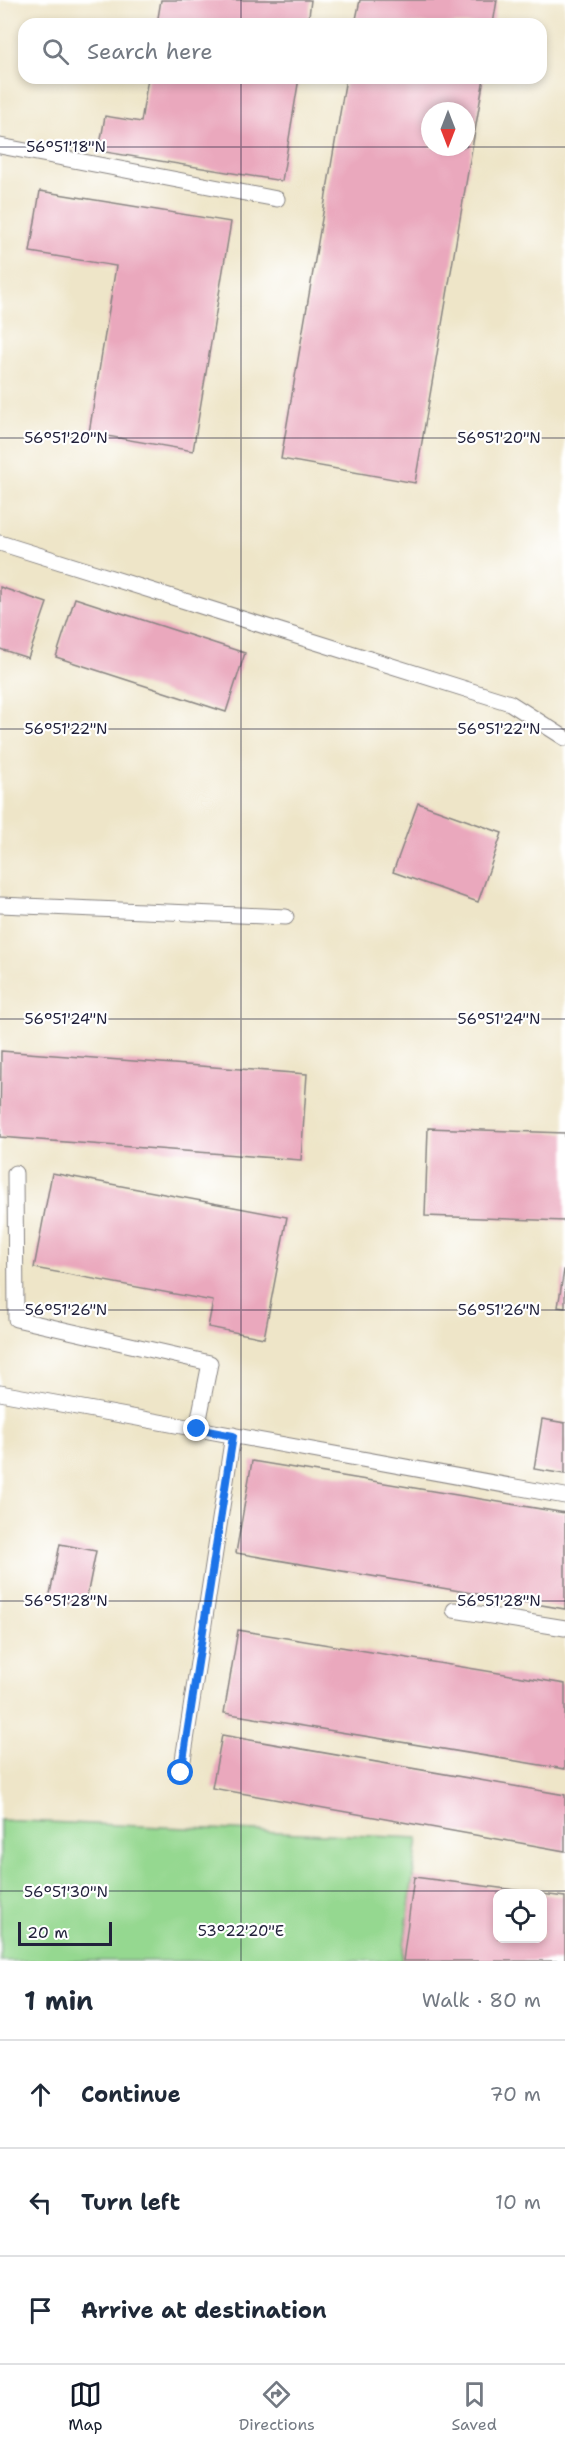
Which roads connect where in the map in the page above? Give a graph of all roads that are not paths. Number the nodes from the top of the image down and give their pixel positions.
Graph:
1 (0, 146) edge
2 (277, 199) dead end
3 (0, 543) edge
4 (565, 738) edge
5 (0, 905) edge
6 (286, 917) dead end
7 (15, 1173) dead end
8 (0, 1393) edge
9 (197, 1429) junction
10 (233, 1436) junction
11 (565, 1496) edge
12 (454, 1610) dead end
13 (565, 1628) edge
14 (181, 1773) dead end

1 - 2 lane
3 - 4 lane
5 - 6 lane
7 - 9 lane
8 - 9 lane
9 - 10 lane
10 - 11 lane
10 - 14 lane
12 - 13 lane

